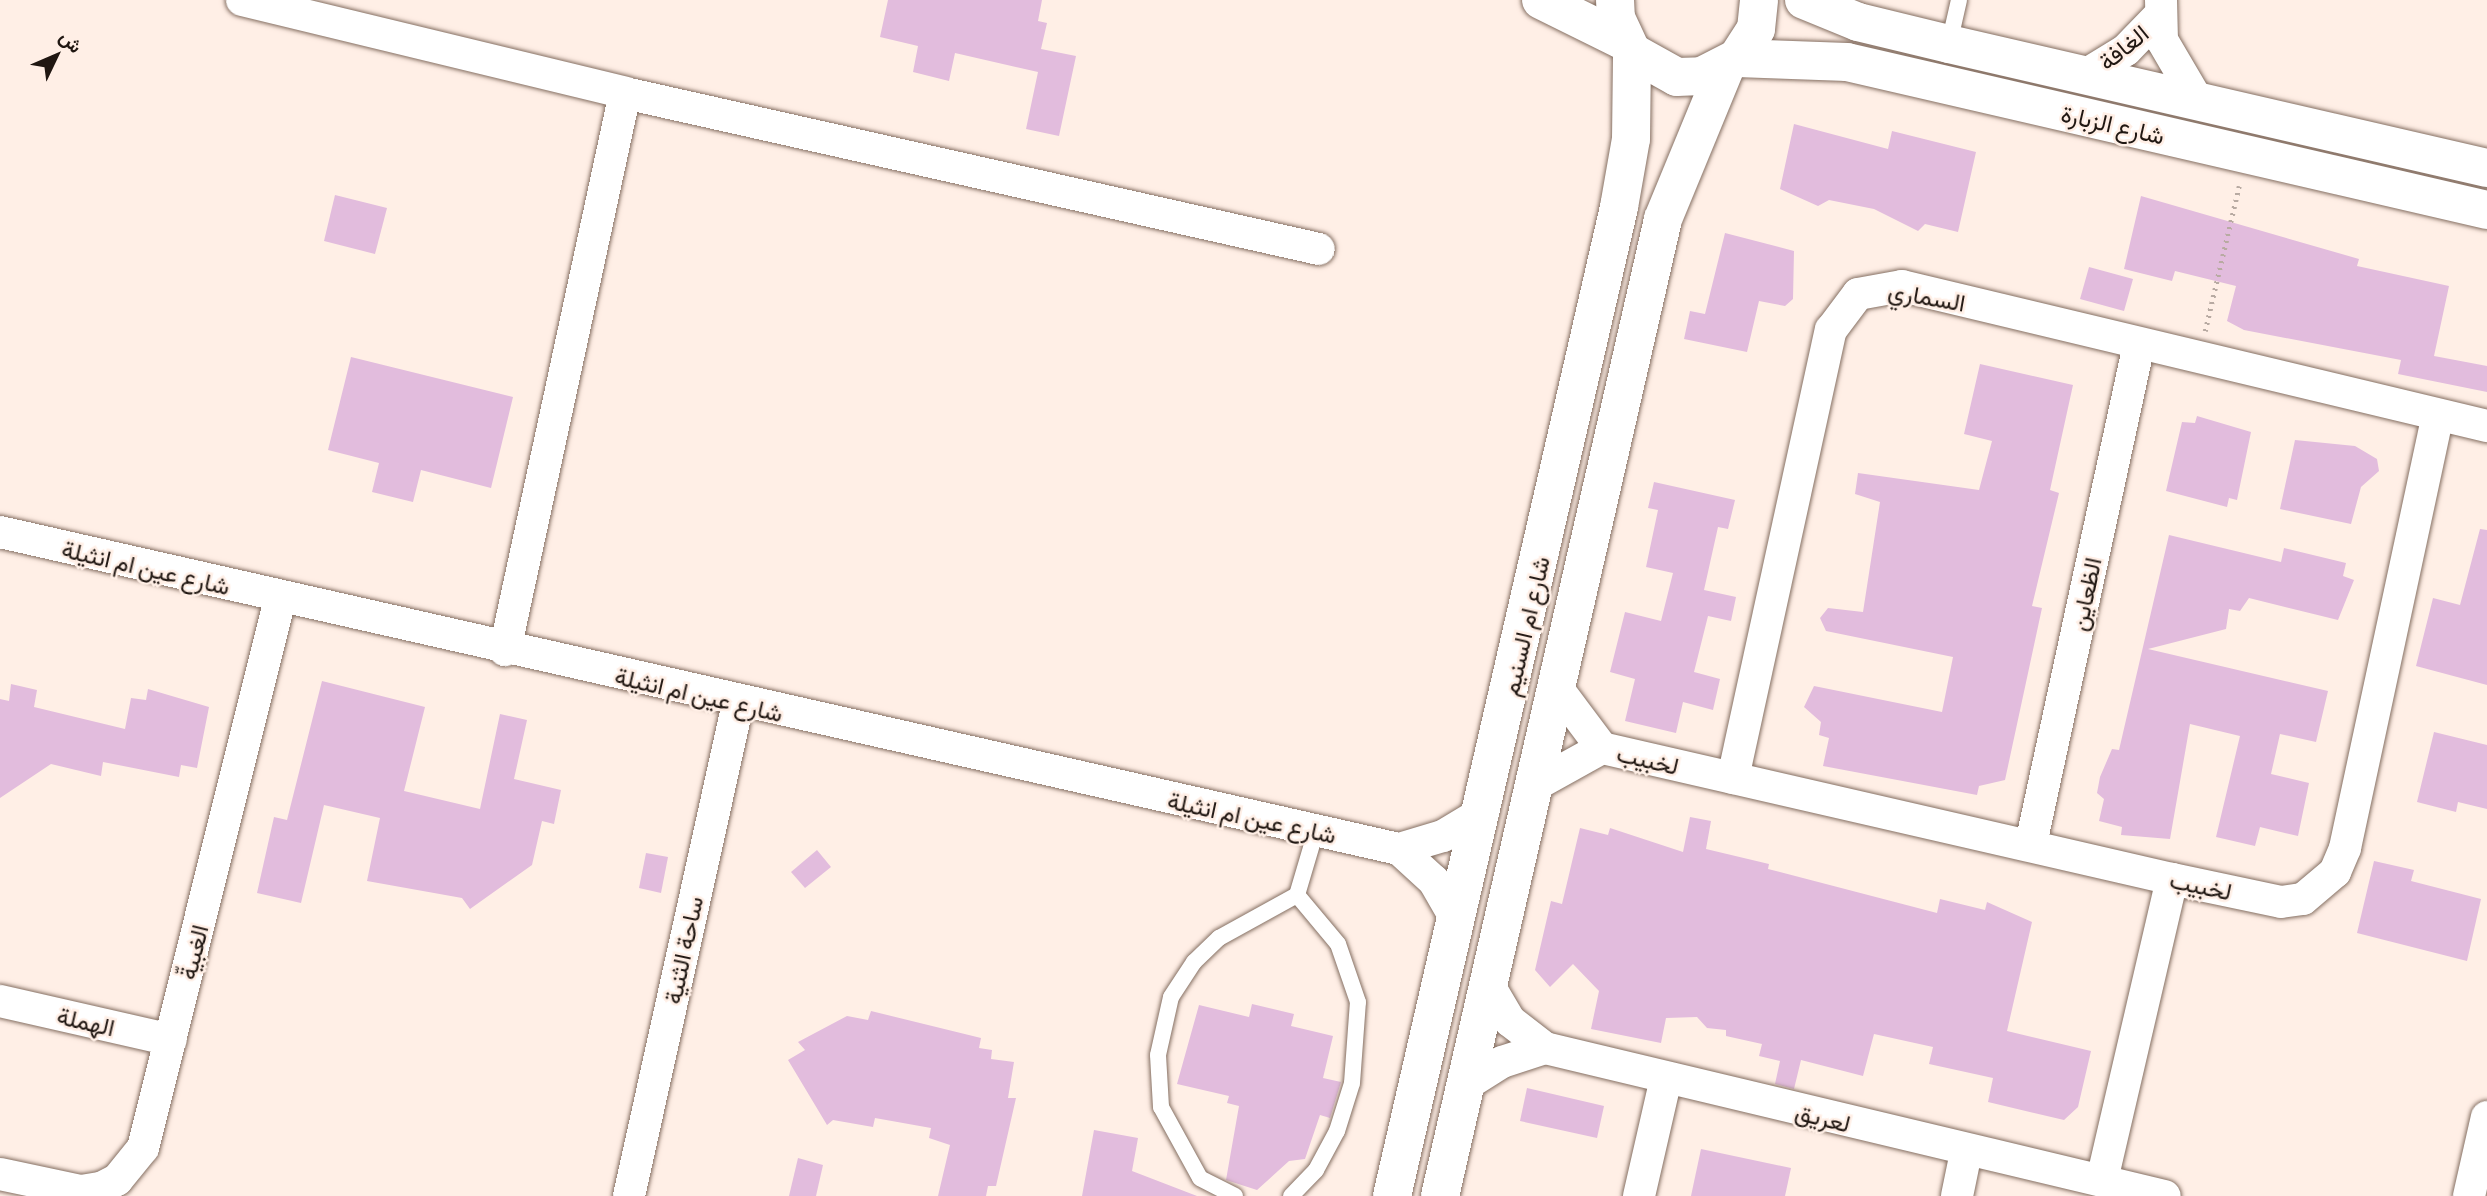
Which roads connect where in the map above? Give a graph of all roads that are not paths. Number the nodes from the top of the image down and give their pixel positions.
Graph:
1 (242, 0) edge
2 (1541, 0) edge
3 (1615, 0) edge
4 (1759, 0) edge
5 (1804, 0) edge
6 (1959, 0) edge
7 (2160, 8) edge
8 (1949, 44) junction
9 (1628, 46) junction
10 (1731, 62) junction
11 (2087, 74) junction
12 (625, 93) junction
13 (2196, 98) junction
14 (2483, 164) edge
15 (2487, 210) edge
16 (1319, 249) dead end
17 (2139, 344) junction
18 (2438, 416) junction
19 (2487, 426) edge
20 (0, 532) edge
21 (280, 599) junction
22 (505, 650) junction
23 (1557, 688) junction
24 (738, 703) junction
25 (1602, 748) junction
26 (1733, 778) junction
27 (1537, 783) junction
28 (1483, 812) junction
29 (1316, 831) junction
30 (2031, 844) junction
31 (1399, 849) junction
32 (2172, 879) junction
33 (1297, 895) junction
34 (1457, 921) junction
35 (1488, 982) junction
36 (0, 1001) edge
37 (171, 1040) junction
38 (1545, 1048) junction
39 (1666, 1078) junction
40 (1464, 1086) junction
41 (2487, 1117) edge
42 (1966, 1152) junction
43 (0, 1174) edge
44 (2102, 1180) junction
45 (629, 1196) edge
46 (1234, 1196) edge
47 (1292, 1196) edge
48 (1392, 1196) edge
49 (1440, 1196) edge
50 (1639, 1196) edge
51 (1957, 1196) edge
52 (2165, 1196) edge
53 (2469, 1196) edge

1 - 12 street
2 - 9 main road
3 - 9 main road, شارع ام السنيم
4 - 10 main road, شارع ام السنيم
5 - 8 main road, شارع الزبارة
6 - 8 lane
7 - 11 street, الغافة
7 - 13 street, الغافة
8 - 11 main road, شارع الزبارة
9 - 10 main road, شارع الزبارة
9 - 28 main road, شارع ام السنيم
10 - 15 main road, شارع الزبارة
10 - 23 main road, شارع ام السنيم
11 - 13 main road, شارع الزبارة
12 - 16 street
12 - 22 street
13 - 14 main road, شارع الزبارة
17 - 18 street, السماري
17 - 26 street, السماري
17 - 30 street, الظعاين
18 - 19 street, السماري
18 - 32 street, لخبيب
20 - 21 street, شارع عين ام انثيلة
21 - 22 street, شارع عين ام انثيلة
21 - 37 street, الغبيةّ
22 - 24 street, شارع عين ام انثيلة
23 - 25 street, لخبيب
23 - 27 main road, شارع ام السنيم
24 - 29 street, شارع عين ام انثيلة
24 - 45 street, ساحة الثنية
25 - 26 street, لخبيب
25 - 27 street, لخبيب
26 - 30 street, لخبيب
27 - 35 main road, شارع ام السنيم
28 - 31 street, شارع عين ام انثيلة
28 - 34 main road, شارع ام السنيم
29 - 31 street, شارع عين ام انثيلة
29 - 33 lane
30 - 32 street, لخبيب
31 - 34 street
32 - 44 street
33 - 46 lane
33 - 47 lane
34 - 48 main road, شارع ام السنيم
35 - 38 street, لعريق
35 - 40 main road, شارع ام السنيم
36 - 37 street, الهملة
37 - 43 street, الغبيةّ
38 - 39 street, لعريق
38 - 40 street
39 - 42 street, لعريق
39 - 50 street
40 - 49 main road, شارع ام السنيم
41 - 53 street
42 - 44 street, لعريق
42 - 51 street
44 - 52 street, لعريق

